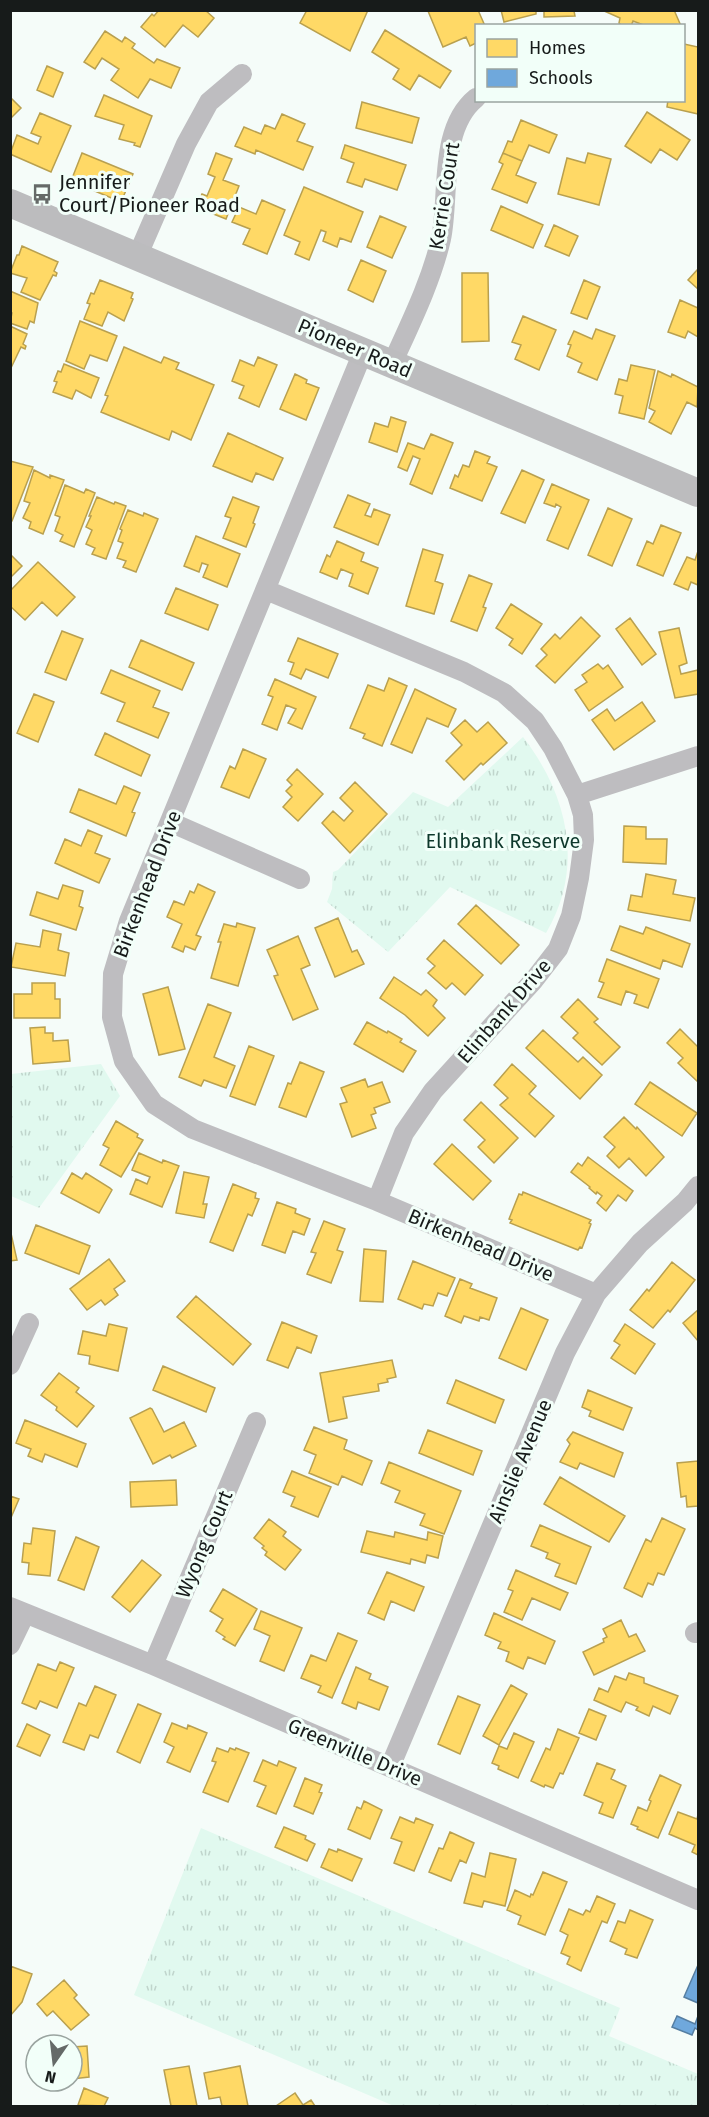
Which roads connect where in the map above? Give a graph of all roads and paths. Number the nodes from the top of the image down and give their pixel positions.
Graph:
1 (242, 74) dead end
2 (475, 101) edge
3 (10, 203) edge
4 (137, 256) junction
5 (363, 352) junction
6 (392, 364) junction
7 (696, 485) edge
8 (266, 590) junction
9 (699, 756) edge
10 (577, 795) junction
11 (170, 822) junction
12 (300, 879) dead end
13 (699, 1186) edge
14 (377, 1201) junction
15 (692, 1209) edge
16 (596, 1294) junction
17 (29, 1323) dead end
18 (10, 1365) edge
19 (256, 1422) dead end
20 (18, 1611) edge
21 (10, 1645) edge
22 (153, 1665) junction
23 (390, 1767) junction
24 (699, 1900) edge

1 - 4 street
2 - 6 street, Kerrie Court
3 - 4 main road, Pioneer Road
4 - 5 main road, Pioneer Road
5 - 6 main road, Pioneer Road
5 - 8 street, Birkenhead Drive
6 - 7 main road, Pioneer Road
8 - 10 street, Elinbank Drive
8 - 11 street, Birkenhead Drive
9 - 10 street
10 - 14 street, Elinbank Drive
11 - 12 street
11 - 14 street, Birkenhead Drive
13 - 15 street, Ainslie Avenue
14 - 16 street, Birkenhead Drive
15 - 16 street, Ainslie Avenue
16 - 23 street, Ainslie Avenue
17 - 18 street
19 - 22 street, Wyong Court
20 - 21 street
20 - 22 street, Greenville Drive
22 - 23 street, Greenville Drive
23 - 24 street, Greenville Drive

